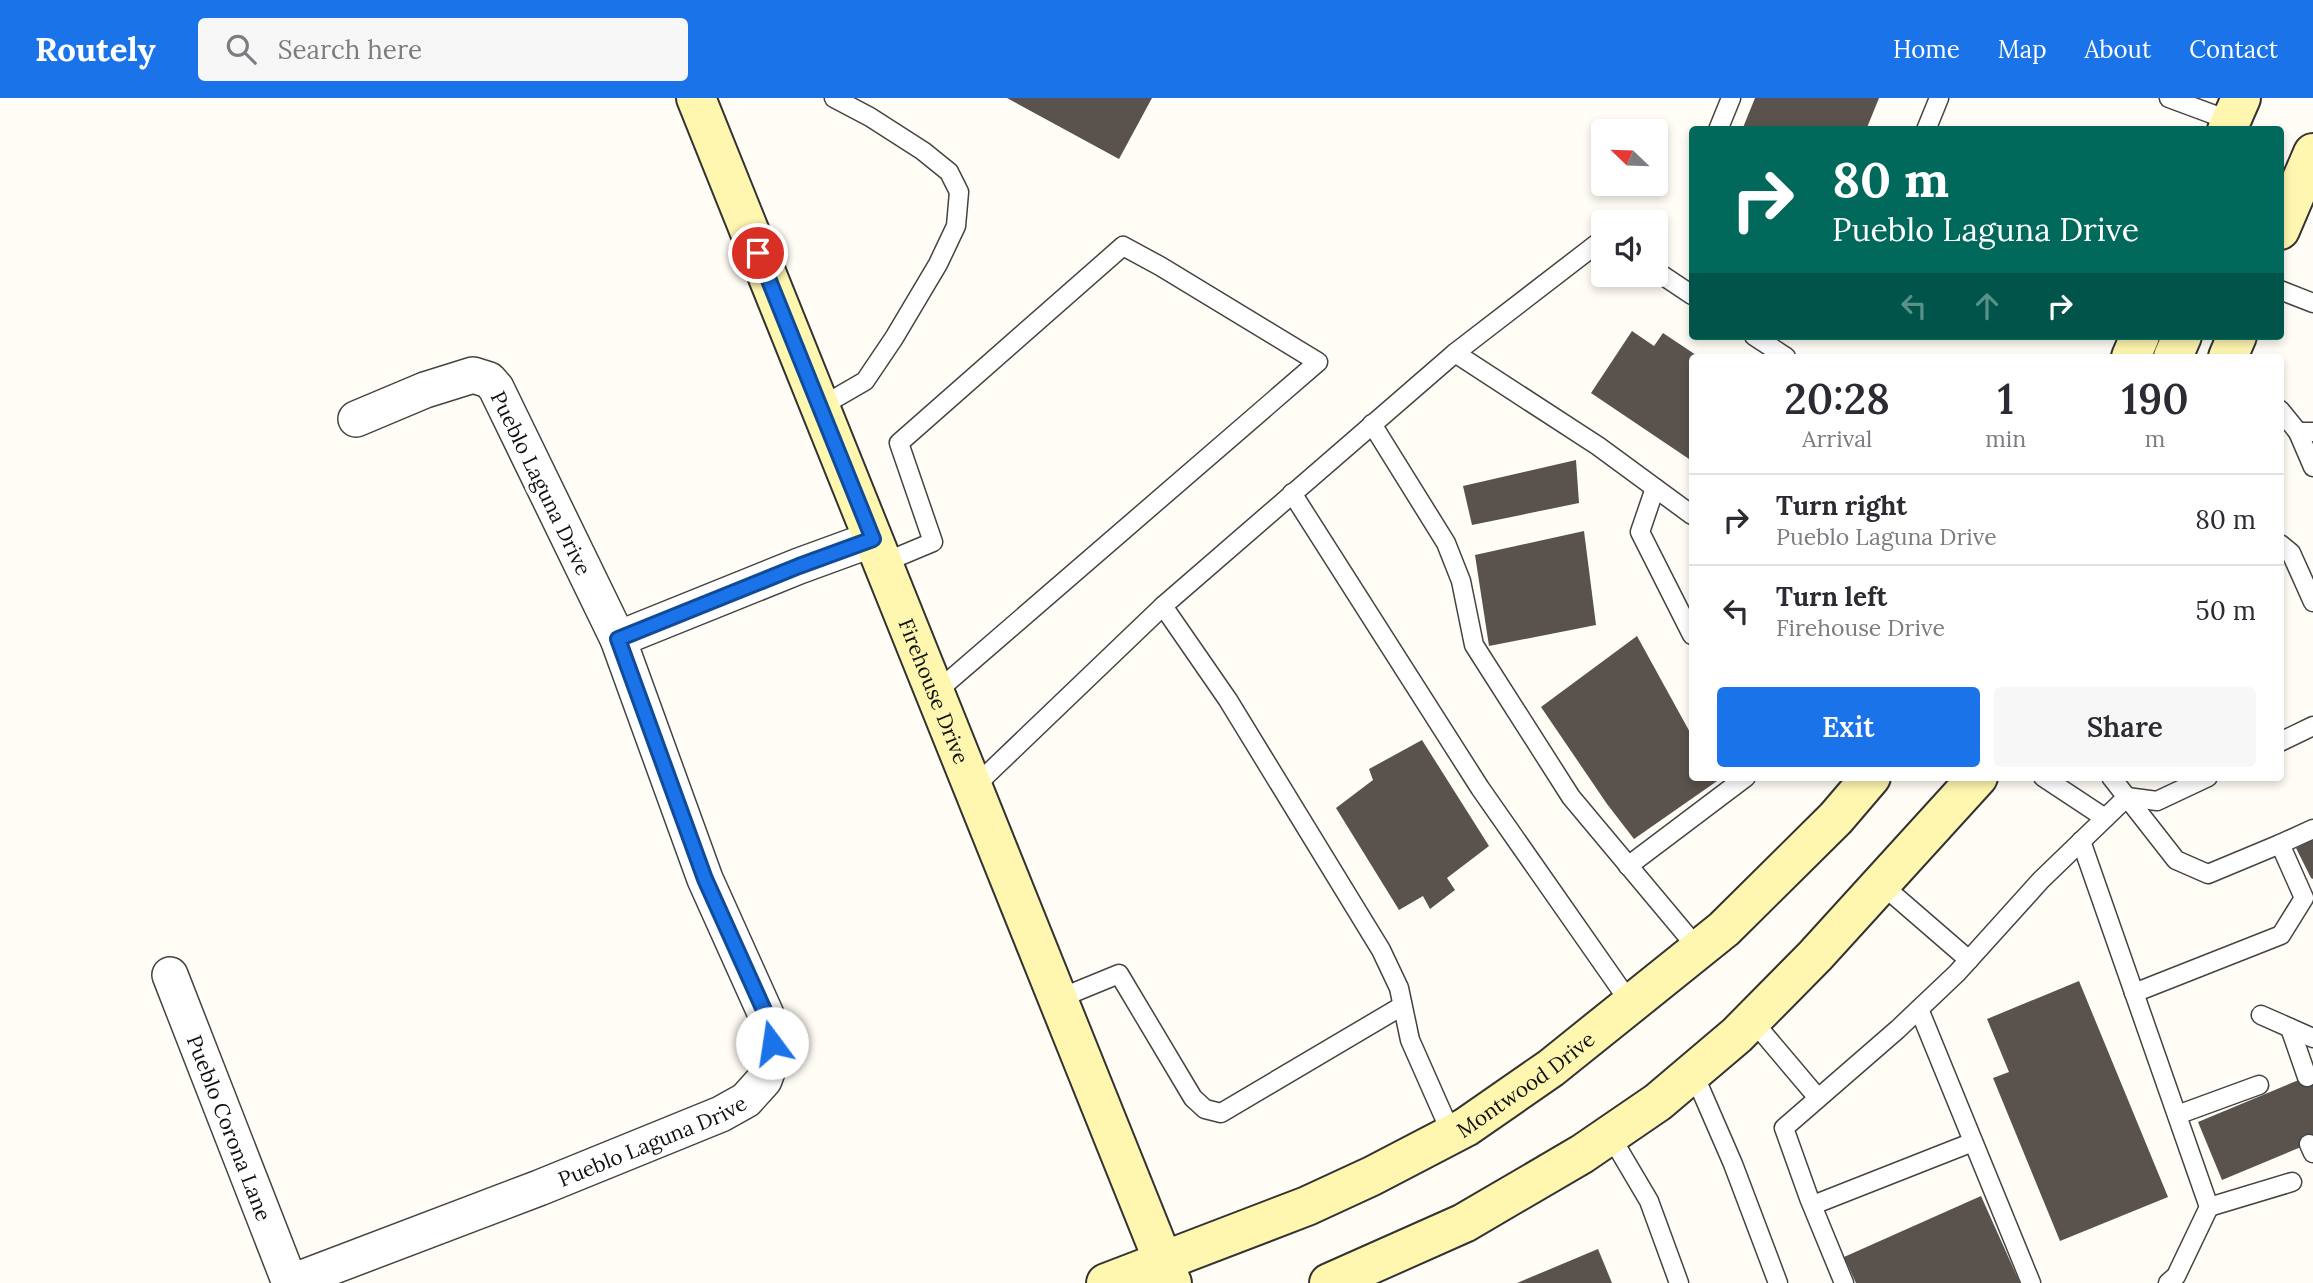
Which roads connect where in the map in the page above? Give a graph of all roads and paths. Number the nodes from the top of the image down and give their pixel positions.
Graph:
1 (696, 98) edge
2 (834, 98) edge
3 (1731, 98) edge
4 (1939, 98) edge
5 (2169, 98) edge
6 (2235, 120) edge
7 (1720, 126) edge
8 (1928, 126) edge
9 (2313, 153) edge
10 (2284, 221) edge
11 (1591, 248) edge
12 (1668, 279) edge
13 (2284, 292) edge
14 (1689, 293) edge
15 (2313, 303) edge
16 (1760, 340) edge
17 (1455, 353) junction
18 (1781, 354) edge
19 (820, 407) junction
20 (2284, 413) edge
21 (356, 419) dead end
22 (1372, 424) junction
23 (2306, 432) edge
24 (2313, 467) edge
25 (1655, 488) junction
26 (1292, 494) junction
27 (1689, 513) edge
28 (2284, 547) edge
29 (878, 551) junction
30 (2313, 602) edge
31 (1163, 606) junction
32 (1689, 629) edge
33 (618, 639) junction
34 (935, 693) junction
35 (2313, 726) edge
36 (2284, 740) edge
37 (1741, 781) edge
38 (1868, 781) edge
39 (1974, 781) edge
40 (2049, 781) edge
41 (2114, 781) edge
42 (2190, 781) edge
43 (2171, 785) edge
44 (973, 788) junction
45 (2127, 797) junction
46 (2105, 818) junction
47 (2312, 831) edge
48 (2081, 841) junction
49 (2280, 844) junction
50 (1628, 866) junction
51 (1880, 883) junction
52 (2309, 899) edge
53 (1699, 950) junction
54 (1969, 960) junction
55 (170, 975) dead end
56 (2134, 993) junction
57 (1058, 999) junction
58 (1631, 1004) junction
59 (1402, 1006) junction
60 (1919, 1009) junction
61 (2261, 1014) dead end
62 (1752, 1020) junction
63 (2290, 1028) junction
64 (2313, 1038) edge
65 (1693, 1072) junction
66 (2307, 1077) dead end
67 (2259, 1086) dead end
68 (1818, 1098) junction
69 (2177, 1115) junction
70 (1452, 1135) junction
71 (1610, 1135) junction
72 (1973, 1142) junction
73 (2292, 1182) dead end
74 (1812, 1205) junction
75 (2209, 1207) junction
76 (1168, 1272) edge
77 (290, 1283) edge
78 (1106, 1283) edge
79 (1329, 1283) edge
80 (1679, 1283) edge
81 (1778, 1283) edge
82 (1844, 1283) edge
83 (2031, 1283) edge
84 (2168, 1283) edge

1 - 19 main road, Firehouse Drive
2 - 19 lane
3 - 7 lane
4 - 8 lane
5 - 6 lane
9 - 10 main road
11 - 17 lane
12 - 14 lane
13 - 15 lane
16 - 18 lane
17 - 22 lane
17 - 25 lane
19 - 29 main road, Firehouse Drive
20 - 23 lane
21 - 33 street, Pueblo Laguna Drive
22 - 26 lane
22 - 50 lane
23 - 24 lane
25 - 27 lane
25 - 32 lane
26 - 31 lane
26 - 58 lane
28 - 30 lane
29 - 33 street
29 - 34 main road, Firehouse Drive
29 - 34 lane
31 - 44 lane
31 - 59 lane
33 - 77 street, Pueblo Laguna Drive
34 - 44 main road, Firehouse Drive
35 - 36 lane
37 - 50 lane
38 - 53 main road, Montwood Drive
39 - 51 main road
40 - 46 lane
41 - 45 lane
42 - 43 lane
43 - 45 lane
44 - 57 main road, Firehouse Drive
45 - 46 lane
45 - 49 lane
46 - 48 lane
47 - 49 lane
48 - 54 lane
48 - 56 lane
49 - 52 lane
50 - 53 lane
51 - 54 lane
51 - 62 main road
52 - 56 lane
53 - 58 main road, Montwood Drive
54 - 60 lane
55 - 77 street, Pueblo Corona Lane
56 - 69 lane
57 - 59 lane
57 - 76 main road, Firehouse Drive
58 - 70 main road, Montwood Drive
59 - 70 lane
60 - 68 lane
60 - 72 lane
61 - 63 lane
62 - 65 main road
62 - 68 lane
63 - 64 lane
63 - 66 lane
65 - 71 main road
65 - 81 lane
67 - 69 lane
68 - 74 lane
69 - 75 lane
70 - 76 main road, Montwood Drive
71 - 79 main road
71 - 80 lane
72 - 74 lane
72 - 83 lane
73 - 75 lane
74 - 82 lane
75 - 84 lane
76 - 78 main road, Montwood Drive

